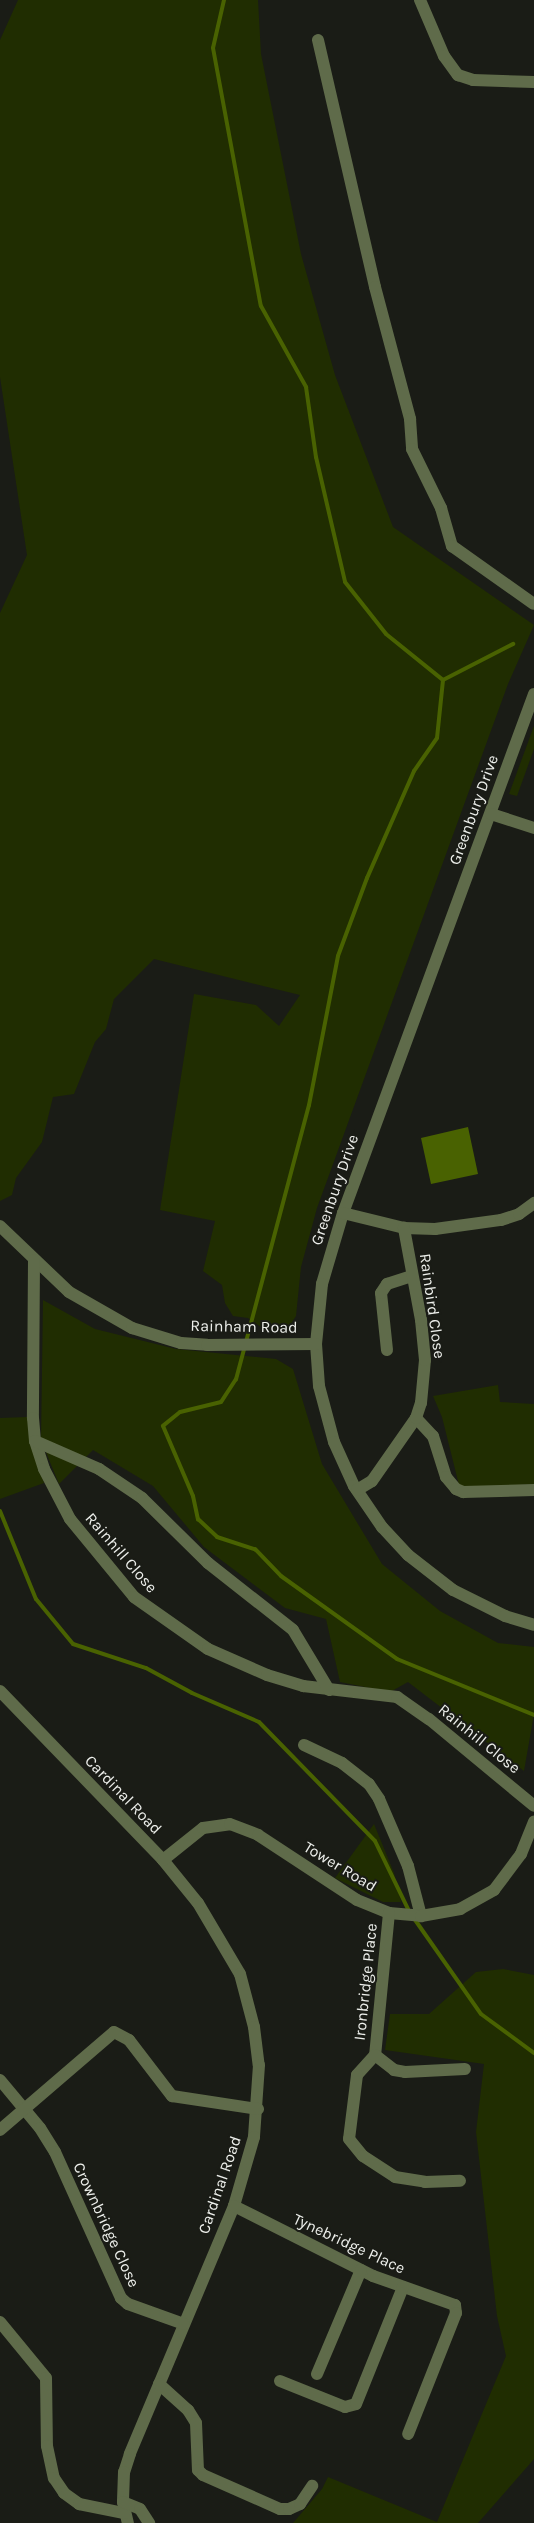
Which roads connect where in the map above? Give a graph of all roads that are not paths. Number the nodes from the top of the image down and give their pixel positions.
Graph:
1 (420, 0) edge
2 (318, 40) dead end
3 (534, 82) edge
4 (534, 604) edge
5 (534, 694) edge
6 (491, 814) junction
7 (534, 828) edge
8 (534, 1203) edge
9 (343, 1213) junction
10 (0, 1226) edge
11 (404, 1228) junction
12 (34, 1260) junction
13 (412, 1276) junction
14 (316, 1344) junction
15 (387, 1350) dead end
16 (416, 1418) junction
17 (36, 1441) junction
18 (357, 1490) junction
19 (534, 1490) edge
20 (534, 1624) edge
21 (329, 1690) junction
22 (0, 1692) edge
23 (304, 1745) dead end
24 (534, 1806) edge
25 (534, 1821) edge
26 (163, 1860) junction
27 (389, 1913) junction
28 (421, 1916) junction
29 (375, 2055) junction
30 (465, 2069) dead end
31 (0, 2080) edge
32 (25, 2109) junction
33 (258, 2109) junction
34 (0, 2130) edge
35 (460, 2181) dead end
36 (234, 2206) junction
37 (361, 2270) junction
38 (403, 2287) junction
39 (0, 2322) edge
40 (184, 2324) junction
41 (317, 2374) dead end
42 (280, 2381) dead end
43 (159, 2384) junction
44 (408, 2434) dead end
45 (312, 2486) dead end
46 (125, 2512) edge
47 (149, 2523) edge

1 - 3 street
2 - 4 street
5 - 6 street, Greenbury Drive
6 - 7 street
6 - 9 street, Greenbury Drive
8 - 11 street
9 - 11 street
9 - 14 street, Greenbury Drive
10 - 12 street, Rainham Road
11 - 13 street, Rainbird Close
12 - 14 street, Rainham Road
12 - 17 street, Rainhill Close
13 - 15 street
13 - 16 street, Rainbird Close
14 - 18 street, Greenbury Drive
16 - 18 street, Rainbird Close
16 - 19 street
17 - 21 street
17 - 21 street, Rainhill Close
18 - 20 street, Greenbury Drive
21 - 24 street, Rainhill Close
22 - 26 street, Cardinal Road
23 - 28 street
25 - 28 street, Tower Road
26 - 27 street, Tower Road
26 - 33 street, Cardinal Road
27 - 28 street, Tower Road
27 - 29 street, Ironbridge Place
29 - 30 street, Ironbridge Place
29 - 35 street, Ironbridge Place
31 - 32 street, Crownbridge Close
32 - 33 street
32 - 34 street
32 - 40 street, Crownbridge Close
33 - 36 street, Cardinal Road
36 - 37 street, Tynebridge Place
36 - 40 street, Cardinal Road
37 - 38 street, Tynebridge Place
37 - 41 street
38 - 42 street
38 - 44 street, Tynebridge Place
39 - 46 street
40 - 43 street, Cardinal Road
43 - 45 street
43 - 46 street, Cardinal Road
46 - 47 street

